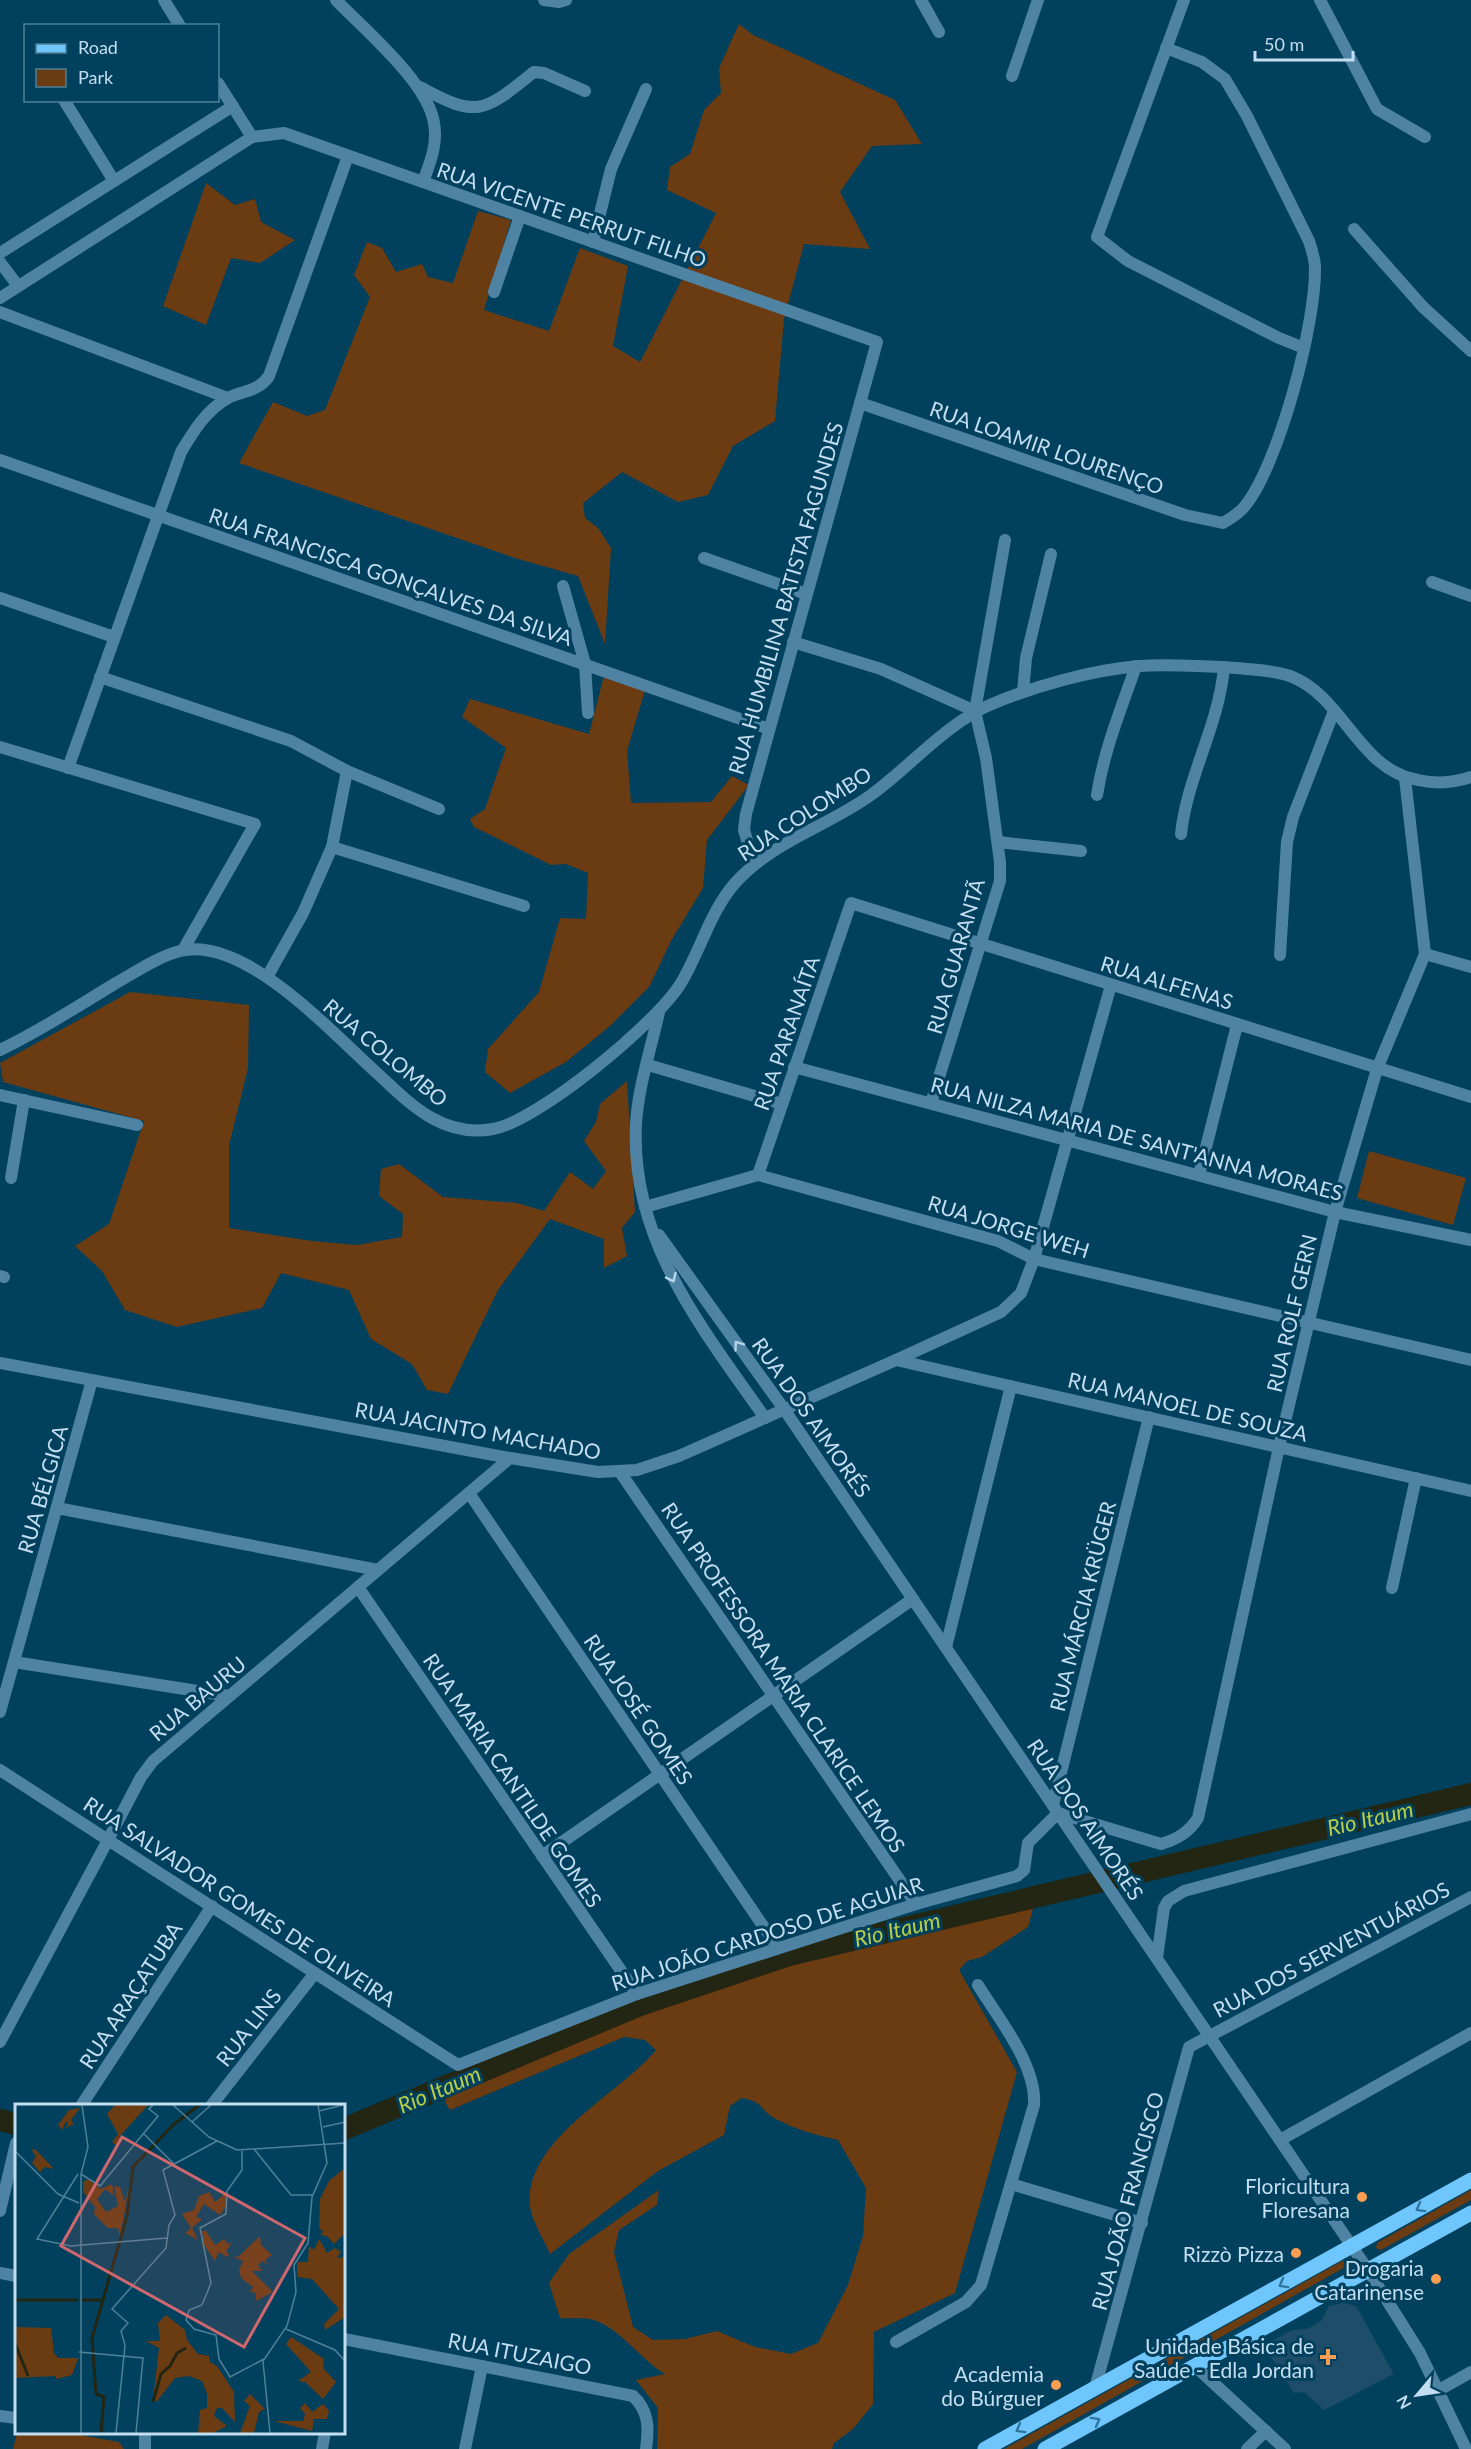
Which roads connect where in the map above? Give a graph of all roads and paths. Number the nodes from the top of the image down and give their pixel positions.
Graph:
1 (164, 0) edge
2 (336, 0) edge
3 (543, 0) edge
4 (566, 0) edge
5 (921, 0) edge
6 (1038, 0) edge
7 (1184, 0) edge
8 (1320, 0) edge
9 (179, 24) edge
10 (939, 32) dead end
11 (1166, 48) junction
12 (1012, 76) dead end
13 (219, 85) edge
14 (418, 87) junction
15 (646, 89) dead end
16 (585, 92) dead end
17 (65, 102) edge
18 (233, 106) junction
19 (252, 137) junction
20 (1425, 137) dead end
21 (348, 156) junction
22 (114, 181) junction
23 (423, 182) junction
24 (520, 216) junction
25 (1354, 229) dead end
26 (593, 242) junction
27 (0, 253) edge
28 (0, 262) edge
29 (18, 286) junction
30 (494, 292) dead end
31 (0, 298) edge
32 (0, 312) edge
33 (877, 342) joint
34 (1304, 348) junction
35 (1471, 351) edge
36 (228, 398) junction
37 (860, 403) junction
38 (0, 460) edge
39 (157, 515) junction
40 (1005, 540) dead end
41 (1051, 554) dead end
42 (704, 558) dead end
43 (1432, 582) dead end
44 (563, 586) dead end
45 (807, 594) junction
46 (1471, 596) edge
47 (0, 598) edge
48 (114, 637) junction
49 (793, 642) junction
50 (585, 664) junction
51 (1136, 666) junction
52 (1224, 668) junction
53 (100, 677) junction
54 (1023, 692) junction
55 (975, 711) junction
56 (1334, 711) junction
57 (588, 713) dead end
58 (769, 729) junction
59 (0, 747) edge
60 (68, 768) junction
61 (347, 771) junction
62 (1471, 777) edge
63 (1406, 778) junction
64 (1098, 795) dead end
65 (439, 809) dead end
66 (1181, 834) dead end
67 (998, 842) junction
68 (332, 847) junction
69 (1081, 851) dead end
70 (754, 864) junction
71 (851, 903) joint
72 (524, 906) dead end
73 (981, 944) junction
74 (183, 950) junction
75 (1425, 954) junction
76 (1281, 955) dead end
77 (1471, 967) edge
78 (267, 977) junction
79 (1111, 985) junction
80 (658, 1012) junction
81 (1237, 1025) junction
82 (0, 1050) edge
83 (648, 1065) junction
84 (794, 1067) junction
85 (1377, 1069) junction
86 (0, 1095) edge
87 (1471, 1097) edge
88 (24, 1100) junction
89 (931, 1103) junction
90 (782, 1104) junction
91 (137, 1125) dead end
92 (1067, 1140) junction
93 (758, 1175) junction
94 (1199, 1175) junction
95 (11, 1178) dead end
96 (645, 1207) junction
97 (1335, 1212) junction
98 (651, 1224) junction
99 (1471, 1240) edge
100 (1034, 1259) junction
101 (1309, 1322) junction
102 (896, 1360) junction
103 (1471, 1360) edge
104 (0, 1363) edge
105 (92, 1380) junction
106 (1011, 1386) junction
107 (784, 1409) junction
108 (1149, 1417) junction
109 (765, 1418) junction
110 (1279, 1447) junction
111 (510, 1458) junction
112 (620, 1472) junction
113 (1416, 1478) junction
114 (1471, 1491) edge
115 (469, 1493) junction
116 (57, 1508) junction
117 (378, 1569) junction
118 (358, 1587) junction
119 (1392, 1588) dead end
120 (913, 1599) junction
121 (946, 1647) junction
122 (14, 1662) junction
123 (229, 1696) junction
124 (774, 1696) junction
125 (0, 1712) edge
126 (0, 1770) edge
127 (660, 1774) junction
128 (1056, 1809) junction
129 (1471, 1814) edge
130 (108, 1840) junction
131 (542, 1856) junction
132 (1471, 1897) edge
133 (916, 1904) junction
134 (212, 1906) junction
135 (778, 1948) junction
136 (1157, 1958) junction
137 (315, 1973) junction
138 (978, 1985) dead end
139 (637, 1994) junction
140 (1471, 2033) edge
141 (1210, 2036) junction
142 (0, 2042) edge
143 (458, 2065) joint
144 (82, 2104) edge
145 (213, 2104) edge
146 (1280, 2140) junction
147 (15, 2147) edge
148 (1471, 2180) edge
149 (1011, 2184) junction
150 (0, 2211) edge
151 (1471, 2212) edge
152 (1142, 2223) junction
153 (1352, 2246) junction
154 (1368, 2270) junction
155 (0, 2273) edge
156 (15, 2276) edge
157 (345, 2339) edge
158 (896, 2342) dead end
159 (482, 2366) junction
160 (1195, 2366) junction
161 (1471, 2372) edge
162 (1095, 2388) junction
163 (1439, 2390) junction
164 (0, 2416) edge
165 (15, 2418) edge
166 (1266, 2432) junction
167 (147, 2434) edge
168 (325, 2434) edge
169 (145, 2449) edge
170 (322, 2449) edge
171 (465, 2449) edge
172 (646, 2449) edge
173 (985, 2449) edge
174 (1045, 2449) edge
175 (1247, 2449) edge
176 (1286, 2449) edge
177 (1466, 2449) edge

1 - 9 street
2 - 14 street
3 - 4 street
5 - 10 street
6 - 12 street
7 - 11 street
8 - 20 street
11 - 34 street
11 - 34 street
13 - 18 street
14 - 16 street
14 - 23 street
15 - 26 street
17 - 22 street
18 - 19 street
18 - 22 street
19 - 21 street, RUA VICENTE PERRUT FILHO
19 - 29 street
21 - 23 street, RUA VICENTE PERRUT FILHO
21 - 36 street
22 - 27 street
23 - 24 street, RUA VICENTE PERRUT FILHO
24 - 26 street, RUA VICENTE PERRUT FILHO
24 - 30 street
25 - 35 street
26 - 33 street, RUA VICENTE PERRUT FILHO
28 - 29 street
29 - 31 street
32 - 36 street
33 - 37 street, RUA HUMBILINA BATISTA FAGUNDES
34 - 37 street, RUA LOAMIR LOURENÇO
36 - 39 street
37 - 45 street, RUA HUMBILINA BATISTA FAGUNDES
38 - 39 street, RUA FRANCISCA GONÇALVES DA SILVA
39 - 48 street
39 - 50 street, RUA FRANCISCA GONÇALVES DA SILVA
40 - 55 street
41 - 54 street
42 - 45 street
43 - 46 street
44 - 50 street
45 - 49 street, RUA HUMBILINA BATISTA FAGUNDES
47 - 48 street
48 - 53 street
49 - 55 street
49 - 58 street, RUA HUMBILINA BATISTA FAGUNDES
50 - 57 street
50 - 58 street, RUA FRANCISCA GONÇALVES DA SILVA
51 - 52 street, RUA COLOMBO
51 - 54 street, RUA COLOMBO
51 - 64 street
52 - 56 street, RUA COLOMBO
52 - 66 street
53 - 60 street
53 - 61 street
54 - 55 street, RUA COLOMBO
55 - 67 street, RUA GUARANTÃ
55 - 70 street, RUA COLOMBO
56 - 63 street, RUA COLOMBO
56 - 76 street
58 - 70 street, RUA HUMBILINA BATISTA FAGUNDES
59 - 60 street
60 - 74 street
61 - 65 street
61 - 68 street
62 - 63 street, RUA COLOMBO
63 - 75 street, RUA ROLF GERN
67 - 69 street
67 - 73 street, RUA GUARANTÃ
68 - 72 street
68 - 78 street
70 - 80 street, RUA COLOMBO
71 - 73 street, RUA ALFENAS
71 - 84 street, RUA PARANAÍTA
73 - 79 street, RUA ALFENAS
73 - 89 street, RUA GUARANTÃ
74 - 78 street, RUA COLOMBO
74 - 82 street, RUA COLOMBO
75 - 77 street
75 - 85 street, RUA ROLF GERN
78 - 80 street, RUA COLOMBO
79 - 81 street, RUA ALFENAS
79 - 92 street, RUA JACINTO MACHADO
80 - 83 street, RUA DOS AIMORÉS
81 - 85 street, RUA ALFENAS
81 - 94 street
83 - 90 street
83 - 96 street, RUA DOS AIMORÉS
84 - 89 street, RUA NILZA MARIA DE SANT'ANNA MORAES
84 - 90 street, RUA PARANAÍTA
85 - 87 street, RUA ALFENAS
85 - 97 street, RUA ROLF GERN
86 - 88 street
88 - 91 street
88 - 95 street
89 - 92 street, RUA NILZA MARIA DE SANT'ANNA MORAES
90 - 93 street, RUA PARANAÍTA
92 - 94 street, RUA NILZA MARIA DE SANT'ANNA MORAES
92 - 100 street, RUA JACINTO MACHADO
93 - 96 street
93 - 100 street, RUA JORGE WEH
94 - 97 street, RUA NILZA MARIA DE SANT'ANNA MORAES
96 - 98 street, RUA DOS AIMORÉS
97 - 99 street, RUA NILZA MARIA DE SANT'ANNA MORAES
97 - 101 street, RUA ROLF GERN
107 -> 98 street, RUA DOS AIMORÉS
98 -> 109 street, RUA DOS AIMORÉS
100 - 101 street, RUA JORGE WEH
100 - 102 street, RUA JACINTO MACHADO
101 - 103 street, RUA JORGE WEH
101 - 110 street, RUA ROLF GERN
102 - 106 street, RUA MANOEL DE SOUZA
102 - 107 street, RUA JACINTO MACHADO
104 - 105 street, RUA JACINTO MACHADO
105 - 111 street, RUA JACINTO MACHADO
105 - 116 street, RUA BÉLGICA
106 - 108 street, RUA MANOEL DE SOUZA
106 - 121 street
107 - 109 street, RUA JACINTO MACHADO
107 - 120 street, RUA DOS AIMORÉS
108 - 110 street, RUA MANOEL DE SOUZA
108 - 128 street, RUA MÁRCIA KRÜGER
109 - 112 street, RUA JACINTO MACHADO
110 - 113 street, RUA MANOEL DE SOUZA
110 - 128 street, RUA ROLF GERN
111 - 112 street, RUA JACINTO MACHADO
111 - 115 street, RUA BAURU
112 - 124 street, RUA PROFESSORA MARIA CLARICE LEMOS
113 - 114 street, RUA MANOEL DE SOUZA
113 - 119 street
115 - 117 street, RUA BAURU
115 - 127 street, RUA JOSÉ GOMES
116 - 117 street
116 - 122 street, RUA BÉLGICA
117 - 118 street, RUA BAURU
118 - 123 street, RUA BAURU
118 - 131 street, RUA MARIA CANTILDE GOMES
120 - 121 street, RUA DOS AIMORÉS
120 - 124 street
121 - 128 street, RUA DOS AIMORÉS
122 - 123 street
122 - 125 street, RUA BÉLGICA
123 - 130 street, RUA BAURU
124 - 127 street
124 - 133 street, RUA PROFESSORA MARIA CLARICE LEMOS
126 - 130 street, RUA SALVADOR GOMES DE OLIVEIRA
127 - 131 street
127 - 135 street, RUA JOSÉ GOMES
128 - 133 street, RUA JOÃO CARDOSO DE AGUIAR
128 - 136 street, RUA DOS AIMORÉS
129 - 136 street
130 - 134 street, RUA SALVADOR GOMES DE OLIVEIRA
130 - 142 street, RUA BAURU
131 - 139 street, RUA MARIA CANTILDE GOMES
132 - 141 street, RUA DOS SERVENTUÁRIOS
133 - 135 street, RUA JOÃO CARDOSO DE AGUIAR
134 - 137 street, RUA SALVADOR GOMES DE OLIVEIRA
134 - 144 street, RUA ARAÇATUBA
135 - 139 street, RUA JOÃO CARDOSO DE AGUIAR
136 - 141 street, RUA DOS AIMORÉS
137 - 143 street, RUA SALVADOR GOMES DE OLIVEIRA
137 - 145 street, RUA LINS
138 - 149 street
139 - 143 street, RUA JOÃO CARDOSO DE AGUIAR
140 - 146 street
141 - 146 street, RUA DOS AIMORÉS
141 - 152 street, RUA JOÃO FRANCISCO
146 - 153 street, RUA DOS AIMORÉS
147 - 150 street
148 -> 153 main road
149 - 152 street
149 - 158 street
151 - 154 main road
152 - 162 street, RUA JOÃO FRANCISCO
153 - 154 street, RUA DOS AIMORÉS
153 -> 162 main road
154 - 160 main road
154 - 163 street, RUA DOS AIMORÉS
155 - 156 street
157 - 159 street, RUA ITUZAIGO
159 - 171 street
159 - 172 street, RUA ITUZAIGO
160 - 166 street
174 -> 160 main road
161 - 163 street
162 -> 173 main road
163 - 177 street, RUA DOS AIMORÉS
164 - 165 street
166 - 175 street
166 - 176 street
167 - 169 street
168 - 170 street

